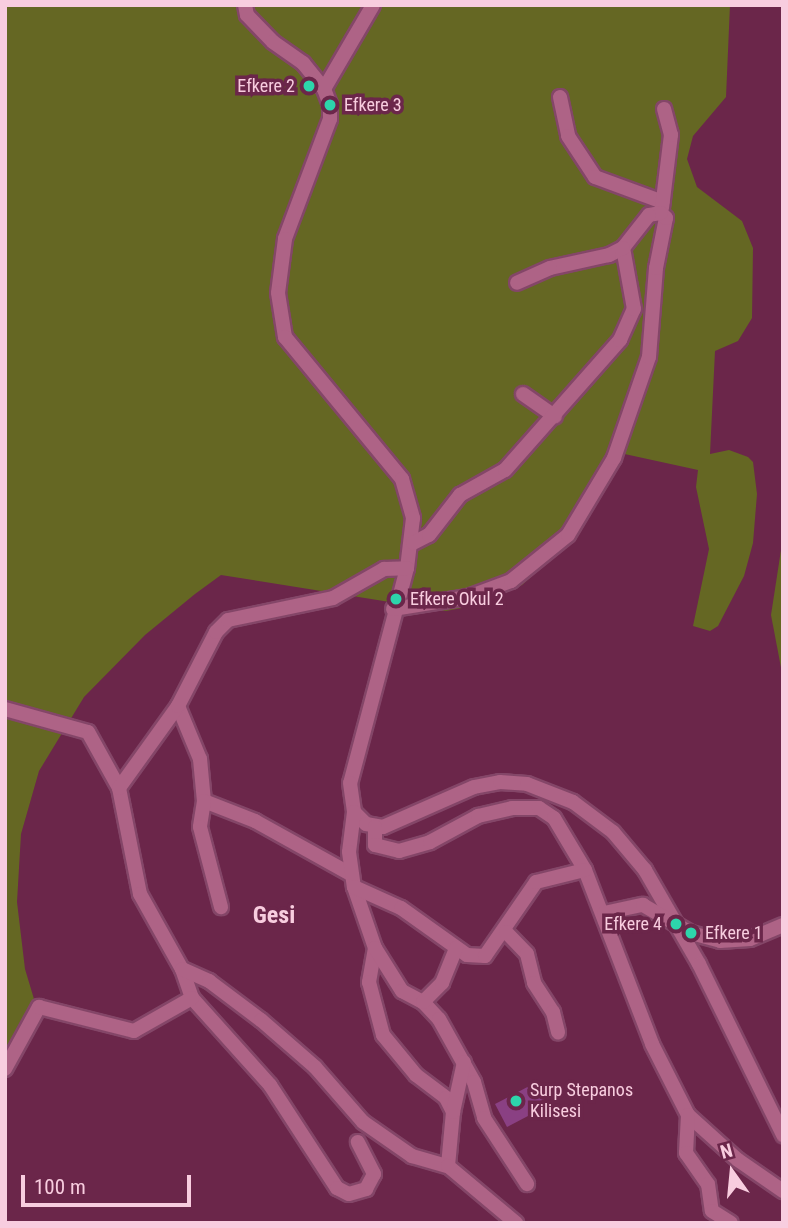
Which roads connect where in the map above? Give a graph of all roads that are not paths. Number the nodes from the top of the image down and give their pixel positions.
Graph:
1 (245, 5) edge
2 (373, 5) edge
3 (324, 89) junction
4 (561, 97) dead end
5 (663, 109) dead end
6 (662, 207) junction
7 (623, 248) junction
8 (517, 283) dead end
9 (523, 394) dead end
10 (555, 416) junction
11 (413, 543) junction
12 (407, 568) junction
13 (393, 609) junction
14 (178, 706) junction
15 (5, 709) edge
16 (120, 788) junction
17 (204, 802) junction
18 (354, 813) junction
19 (375, 827) junction
20 (585, 870) junction
21 (353, 881) junction
22 (221, 906) dead end
23 (604, 913) junction
24 (676, 924) junction
25 (783, 925) edge
26 (506, 932) junction
27 (375, 948) junction
28 (456, 948) junction
29 (181, 969) junction
30 (192, 998) junction
31 (423, 1002) junction
32 (558, 1032) dead end
33 (464, 1062) junction
34 (5, 1069) edge
35 (453, 1112) junction
36 (688, 1115) junction
37 (783, 1135) edge
38 (358, 1142) dead end
39 (448, 1166) junction
40 (527, 1184) dead end
41 (783, 1191) edge
42 (516, 1223) edge
43 (730, 1223) edge

1 - 3 street
2 - 3 street
3 - 11 street
4 - 6 street
5 - 6 street
6 - 7 street
6 - 13 street
7 - 8 street
7 - 10 street
9 - 10 street
10 - 11 street
11 - 12 street
12 - 13 street
12 - 14 street
13 - 18 street
14 - 16 street
14 - 17 street
15 - 16 street
16 - 29 street
17 - 21 street
17 - 22 street
18 - 19 street
18 - 21 street
19 - 20 street
19 - 24 street
20 - 23 street
20 - 26 street
21 - 27 street
21 - 28 street
23 - 24 street
23 - 36 street
24 - 25 street
24 - 37 street
26 - 28 street
26 - 32 street
27 - 31 street
27 - 35 street
28 - 31 street
29 - 30 street
29 - 39 street
30 - 34 street
30 - 38 street
31 - 33 street
33 - 35 street
33 - 40 street
35 - 39 street
36 - 41 street
36 - 43 street
39 - 42 street

